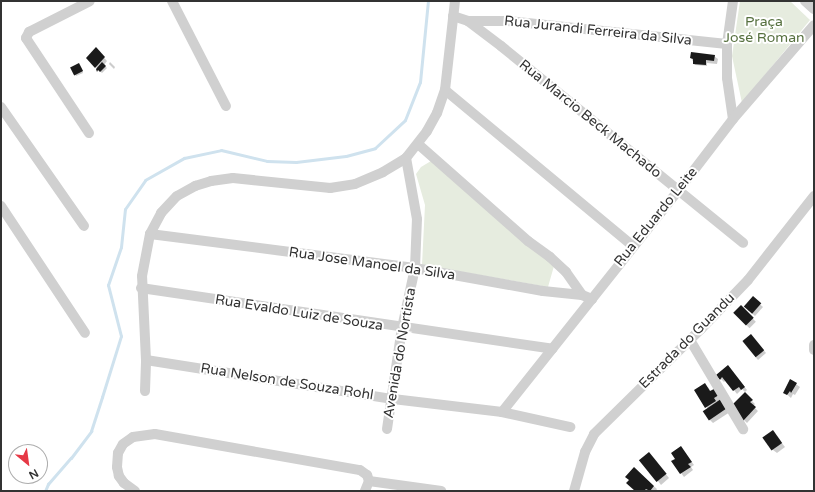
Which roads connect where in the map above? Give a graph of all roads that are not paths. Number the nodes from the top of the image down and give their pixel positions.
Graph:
1 (90, 1) edge
2 (172, 1) edge
3 (455, 1) edge
4 (733, 1) edge
5 (805, 1) edge
6 (814, 9) edge
7 (453, 16) junction
8 (468, 21) junction
9 (814, 25) edge
10 (727, 44) junction
11 (445, 90) junction
12 (226, 106) dead end
13 (1, 107) edge
14 (733, 119) junction
15 (89, 133) dead end
16 (418, 144) junction
17 (406, 158) junction
18 (678, 191) junction
19 (814, 196) edge
20 (1, 206) edge
21 (84, 226) dead end
22 (150, 234) junction
23 (743, 243) dead end
24 (633, 246) junction
25 (415, 268) junction
26 (141, 288) junction
27 (582, 295) junction
28 (592, 299) junction
29 (402, 328) junction
30 (85, 333) dead end
31 (690, 340) junction
32 (814, 345) edge
33 (552, 349) junction
34 (814, 350) edge
35 (146, 360) junction
36 (145, 391) dead end
37 (393, 399) junction
38 (502, 412) junction
39 (570, 427) dead end
40 (388, 429) dead end
41 (742, 429) dead end
42 (367, 486) edge
43 (135, 491) edge
44 (441, 491) edge
45 (574, 491) edge

1 - 15 street
2 - 12 street
3 - 7 street
4 - 10 street
5 - 6 street
7 - 8 street, Rua Marcio Beck Machado
7 - 11 street
8 - 10 street, Rua Jurandi Ferreira da Silva
8 - 18 street, Rua Marcio Beck Machado
9 - 14 street, Rua Eduardo Leite
10 - 14 street
11 - 16 street
11 - 24 street
13 - 21 street
14 - 18 street, Rua Eduardo Leite
16 - 17 street
16 - 27 street
17 - 22 street
17 - 25 street, Avenida do Nortista
18 - 23 street, Rua Marcio Beck Machado
18 - 24 street, Rua Eduardo Leite
19 - 31 street, Estrada do Guandu
20 - 30 street
22 - 25 street, Rua Jose Manoel da Silva
22 - 26 street
24 - 28 street, Rua Eduardo Leite
25 - 27 street, Rua Jose Manoel da Silva
25 - 29 street, Avenida do Nortista
26 - 29 street, Rua Evaldo Luiz de Souza
26 - 35 street
27 - 28 street, Rua Jose Manoel da Silva
28 - 33 street, Rua Eduardo Leite
29 - 33 street, Rua Evaldo Luiz de Souza
29 - 37 street, Avenida do Nortista
31 - 41 street
31 - 45 street, Estrada do Guandu
32 - 34 street
33 - 38 street, Rua Eduardo Leite
35 - 36 street
35 - 37 street, Rua Nelson de Souza Rohl
37 - 38 street, Rua Nelson de Souza Rohl
37 - 40 street, Avenida do Nortista
38 - 39 street, Rua Nelson de Souza Rohl
42 - 43 street
42 - 44 street

